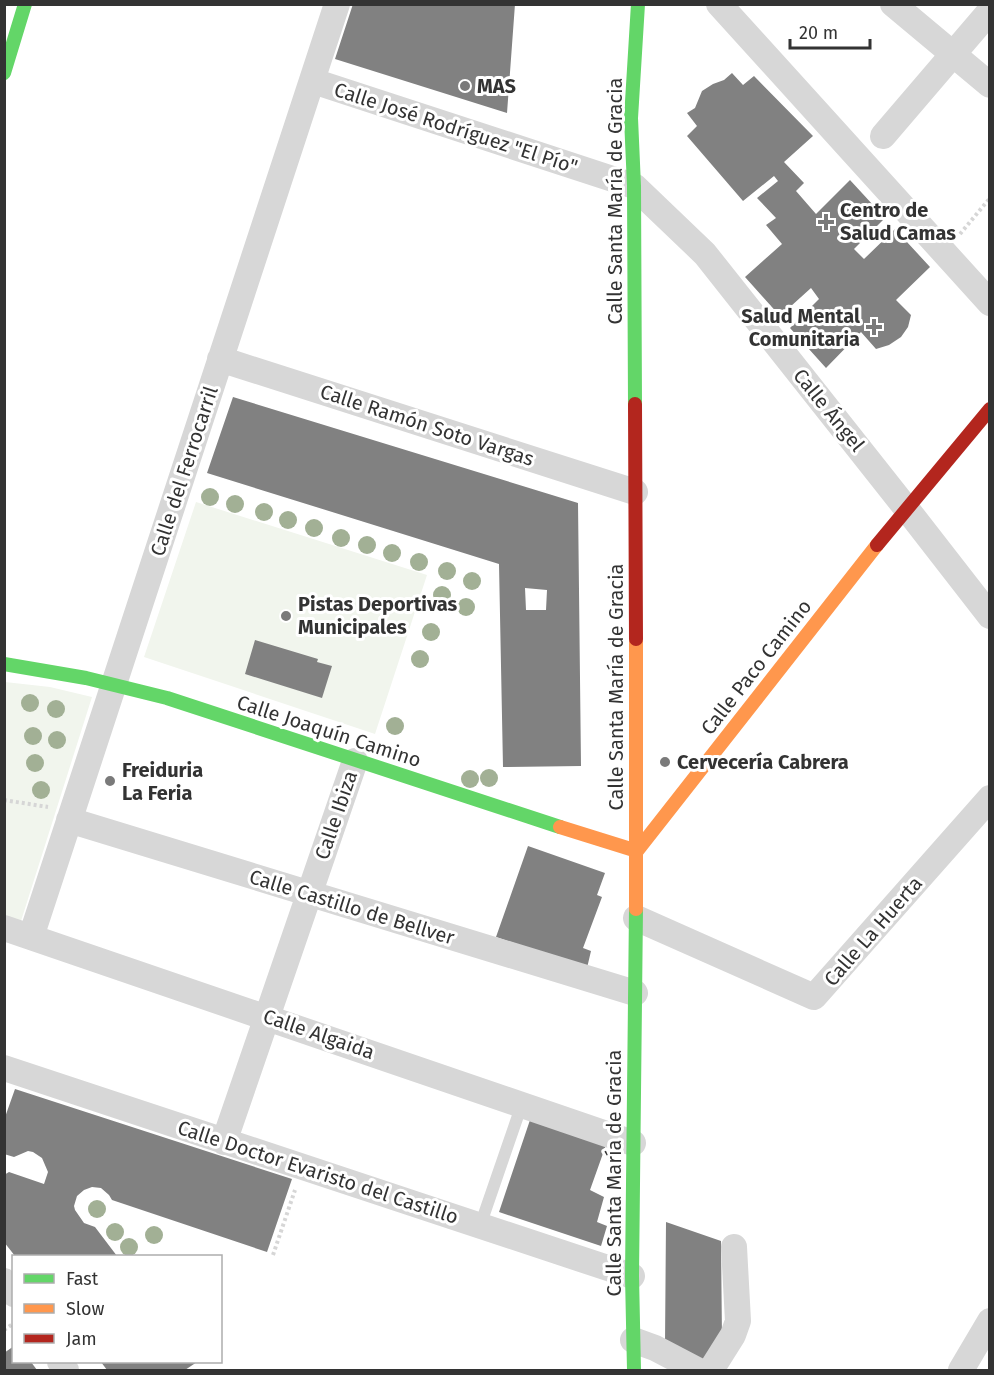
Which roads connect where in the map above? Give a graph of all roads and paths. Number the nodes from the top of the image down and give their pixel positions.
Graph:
1 (25, 4) edge
2 (337, 4) edge
3 (638, 4) edge
4 (719, 4) edge
5 (893, 4) edge
6 (990, 11) edge
7 (953, 54) junction
8 (4, 73) edge
9 (313, 81) junction
10 (990, 85) edge
11 (883, 136) dead end
12 (634, 186) junction
13 (990, 198) edge
14 (944, 253) junction
15 (990, 303) edge
16 (220, 359) junction
17 (990, 409) edge
18 (635, 492) junction
19 (906, 508) junction
20 (990, 616) edge
21 (4, 664) edge
22 (115, 683) junction
23 (355, 761) junction
24 (990, 798) edge
25 (4, 800) edge
26 (71, 816) junction
27 (637, 851) junction
28 (309, 894) junction
29 (636, 918) junction
30 (4, 928) edge
31 (31, 937) junction
32 (635, 993) junction
33 (269, 1017) junction
34 (4, 1068) edge
35 (522, 1104) junction
36 (224, 1142) junction
37 (633, 1143) junction
38 (302, 1168) junction
39 (480, 1226) junction
40 (734, 1247) dead end
41 (273, 1255) dead end
42 (632, 1276) junction
43 (990, 1321) edge
44 (633, 1340) junction
45 (634, 1371) edge
46 (698, 1371) edge
47 (711, 1371) edge
48 (961, 1371) edge

1 - 8 street
2 - 9 street, Calle del Ferrocarril
3 - 12 street, Calle Santa María de Gracia
4 - 14 street
5 - 7 street
6 - 7 street
7 - 10 street
7 - 11 street
9 - 12 street, Calle José Rodríguez "El Pío"
9 - 16 street, Calle del Ferrocarril
12 - 18 street, Calle Santa María de Gracia
12 - 19 street, Calle Ángel
13 - 14 path
14 - 15 street
16 - 18 street, Calle Ramón Soto Vargas
16 - 22 street, Calle del Ferrocarril
17 - 19 street, Calle Paco Camino
18 - 27 street, Calle Santa María de Gracia
19 - 20 street, Calle Ángel
19 - 27 street, Calle Paco Camino
21 - 22 street, Calle Joaquín Camino
22 - 23 street, Calle Joaquín Camino
22 - 26 street, Calle del Ferrocarril
23 - 27 street, Calle Joaquín Camino
23 - 28 street, Calle Ibiza
24 - 29 street, Calle La Huerta
25 - 26 path
26 - 28 street, Calle Castillo de Bellver
26 - 31 street, Calle del Ferrocarril
27 - 29 street, Calle Santa María de Gracia
28 - 32 street, Calle Castillo de Bellver
28 - 33 street, Calle Ibiza
29 - 32 street, Calle Santa María de Gracia
30 - 31 street, Calle Algaida
31 - 33 street, Calle Algaida
32 - 37 street, Calle Santa María de Gracia
33 - 35 street, Calle Algaida
33 - 36 street, Calle Ibiza
34 - 36 street, Calle Doctor Evaristo del Castillo
35 - 37 street, Calle Algaida
35 - 39 lane
36 - 38 street, Calle Doctor Evaristo del Castillo
37 - 42 street, Calle Santa María de Gracia
38 - 39 street, Calle Doctor Evaristo del Castillo
38 - 41 path
39 - 42 street, Calle Doctor Evaristo del Castillo
40 - 47 street
42 - 44 street, Calle Santa María de Gracia
43 - 48 street
44 - 45 street, Calle Santa María de Gracia
44 - 46 street

